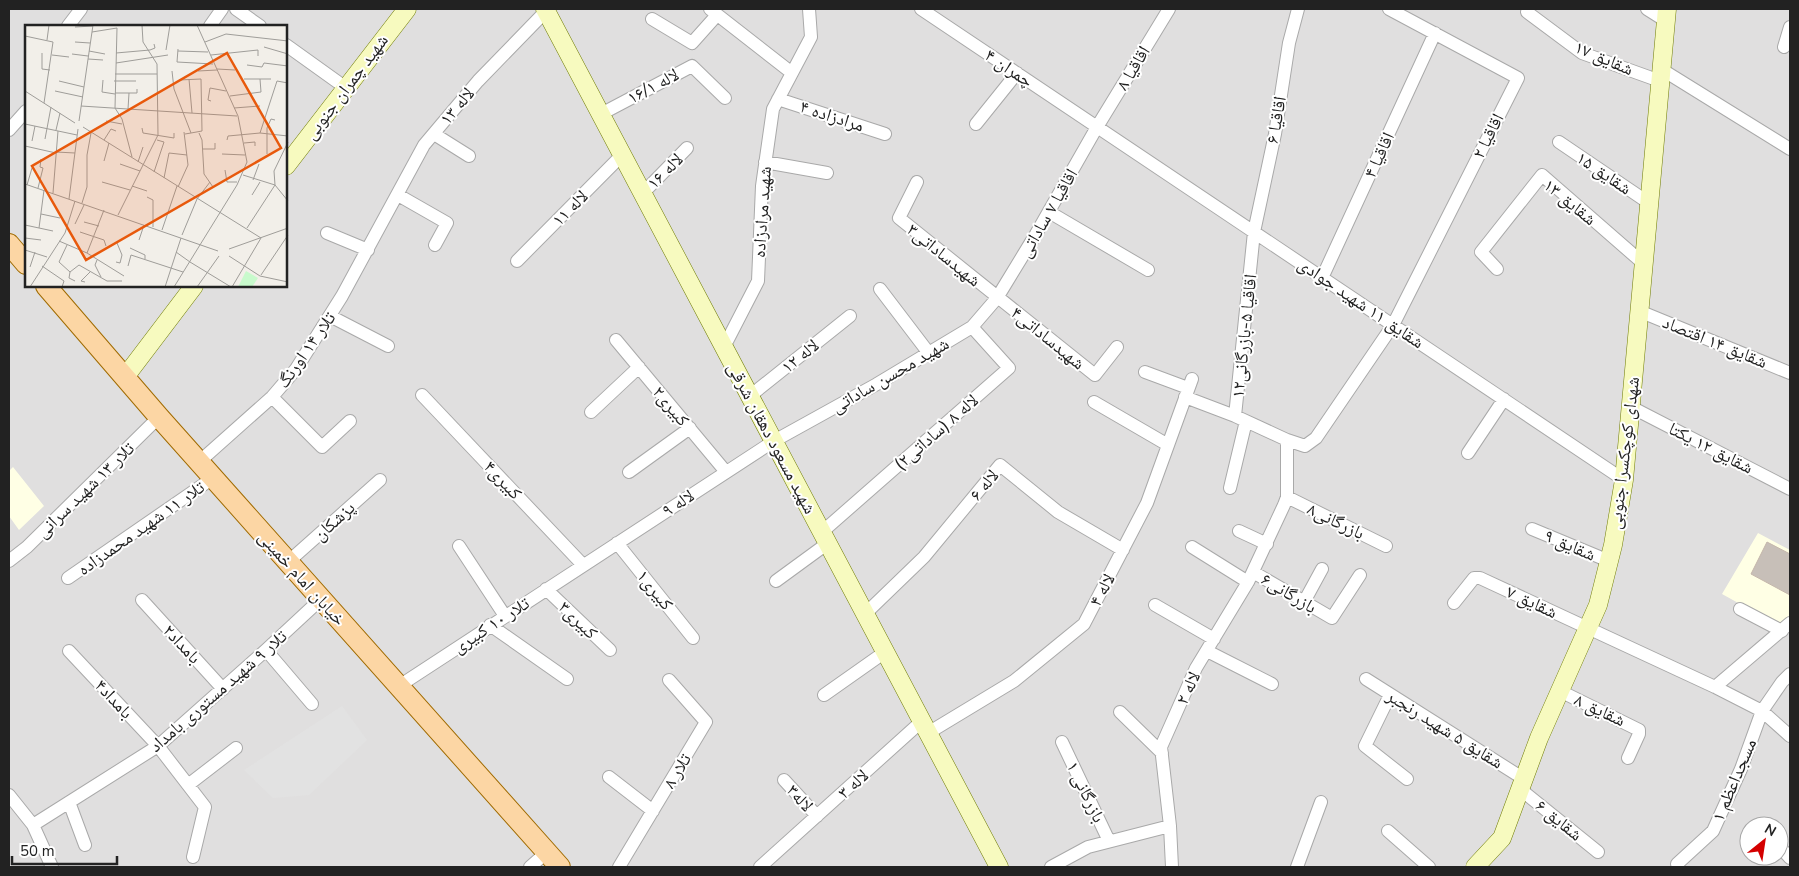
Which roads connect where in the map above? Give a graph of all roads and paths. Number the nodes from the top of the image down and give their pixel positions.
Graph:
1 (81, 9) edge
2 (236, 9) edge
3 (407, 9) edge
4 (809, 9) edge
5 (921, 9) edge
6 (1170, 9) edge
7 (1298, 9) edge
8 (1389, 9) edge
9 (1647, 9) edge
10 (218, 10) edge
11 (545, 10) edge
12 (714, 12) edge
13 (1527, 12) dead end
14 (1666, 15) edge
15 (652, 19) dead end
16 (69, 25) edge
17 (210, 25) edge
18 (259, 25) edge
19 (1790, 27) edge
20 (1436, 34) junction
21 (288, 46) edge
22 (1784, 47) dead end
23 (792, 73) junction
24 (1016, 73) junction
25 (1661, 75) junction
26 (346, 88) junction
27 (725, 98) dead end
28 (778, 99) junction
29 (25, 112) edge
30 (601, 114) junction
31 (976, 124) dead end
32 (1097, 127) junction
33 (9, 130) edge
34 (434, 134) junction
35 (885, 134) dead end
36 (1559, 142) dead end
37 (687, 148) dead end
38 (1790, 149) edge
39 (622, 155) junction
40 (469, 156) dead end
41 (765, 162) junction
42 (288, 163) edge
43 (827, 173) dead end
44 (917, 182) dead end
45 (643, 193) junction
46 (398, 195) junction
47 (1649, 203) junction
48 (1049, 212) junction
49 (386, 216) joint
50 (1254, 232) junction
51 (327, 233) dead end
52 (9, 244) edge
53 (435, 246) dead end
54 (368, 250) junction
55 (517, 261) dead end
56 (25, 263) edge
57 (1644, 264) junction
58 (1497, 269) dead end
59 (1148, 270) dead end
60 (1322, 278) junction
61 (48, 288) edge
62 (192, 288) edge
63 (880, 289) dead end
64 (997, 298) junction
65 (1639, 311) junction
66 (330, 316) junction
67 (850, 316) dead end
68 (1393, 325) junction
69 (972, 327) junction
70 (616, 340) dead end
71 (388, 346) dead end
72 (724, 347) junction
73 (1117, 347) dead end
74 (928, 352) junction
75 (639, 367) junction
76 (1145, 372) dead end
77 (1790, 374) edge
78 (125, 378) junction
79 (1188, 388) junction
80 (422, 395) dead end
81 (750, 396) junction
82 (272, 397) junction
83 (1504, 399) junction
84 (1094, 402) dead end
85 (1631, 407) junction
86 (591, 412) dead end
87 (159, 417) junction
88 (1241, 418) junction
89 (350, 421) dead end
90 (690, 428) junction
91 (1287, 440) junction
92 (774, 441) junction
93 (1168, 446) junction
94 (1468, 453) dead end
95 (199, 462) junction
96 (629, 472) dead end
97 (726, 472) junction
98 (213, 478) junction
99 (380, 480) dead end
100 (1624, 480) junction
101 (1230, 488) dead end
102 (1790, 490) edge
103 (1287, 497) junction
104 (1532, 528) dead end
105 (1239, 531) dead end
106 (825, 538) junction
107 (617, 543) junction
108 (1267, 544) junction
109 (459, 546) dead end
110 (1386, 546) dead end
111 (1192, 547) dead end
112 (1123, 550) junction
113 (9, 561) edge
114 (1609, 561) junction
115 (288, 562) junction
116 (583, 565) junction
117 (1322, 569) dead end
118 (1360, 575) dead end
119 (1250, 577) junction
120 (68, 578) dead end
121 (776, 581) dead end
122 (546, 589) junction
123 (321, 599) junction
124 (142, 600) dead end
125 (1304, 602) junction
126 (1454, 603) dead end
127 (1155, 605) dead end
128 (1740, 609) dead end
129 (865, 614) junction
130 (505, 616) junction
131 (490, 625) junction
132 (1786, 627) edge
133 (1588, 628) junction
134 (693, 638) dead end
135 (1214, 639) junction
136 (266, 650) junction
137 (610, 650) dead end
138 (70, 651) dead end
139 (1207, 651) junction
140 (885, 652) junction
141 (1790, 674) edge
142 (567, 679) dead end
143 (669, 680) dead end
144 (1366, 680) dead end
145 (1272, 684) dead end
146 (399, 686) junction
147 (1715, 687) junction
148 (223, 689) junction
149 (1560, 691) junction
150 (824, 695) dead end
151 (1390, 695) junction
152 (312, 704) dead end
153 (1762, 711) junction
154 (1120, 712) dead end
155 (925, 727) junction
156 (1790, 736) edge
157 (1062, 742) dead end
158 (158, 746) junction
159 (236, 748) dead end
160 (1162, 753) junction
161 (1628, 758) dead end
162 (609, 777) dead end
163 (1407, 779) dead end
164 (784, 780) dead end
165 (1522, 784) junction
166 (188, 785) junction
167 (69, 802) junction
168 (1321, 802) dead end
169 (11, 803) edge
170 (653, 811) junction
171 (817, 816) junction
172 (33, 825) junction
173 (1170, 826) junction
174 (1388, 831) dead end
175 (1109, 842) junction
176 (85, 845) dead end
177 (547, 852) junction
178 (1598, 852) dead end
179 (193, 857) dead end
180 (1677, 864) dead end
181 (52, 867) edge
182 (530, 867) edge
183 (560, 867) edge
184 (619, 867) edge
185 (760, 867) edge
186 (999, 867) edge
187 (1051, 867) edge
188 (1172, 867) edge
189 (1297, 867) edge
190 (1429, 867) edge
191 (1475, 867) edge

1 - 16 street
2 - 18 street
3 - 26 main road, شهید چمران جنوبی
4 - 23 street, شهید مرادزاده
5 - 24 street, چمران ۴
6 - 32 street, اقاقیا ۸
7 - 50 street, اقاقیا ۶
8 - 20 street, اقاقیا ۲
9 - 14 street
10 - 17 street
11 - 30 main road, شهید مسعود دهقان شرقی
11 - 34 street, لاله ۱۳
12 - 15 street
12 - 23 street
13 - 25 street, شقایق ۱۷
14 - 25 main road, شهدای کوچکسرا جنوبی
19 - 22 street
20 - 60 street, اقاقیا ۴
20 - 68 street, اقاقیا ۲
21 - 26 street
23 - 28 street, شهید مرادزاده
24 - 31 street
24 - 32 street, چمران ۴
25 - 38 street, شقایق ۱۷
25 - 47 main road, شهدای کوچکسرا جنوبی
26 - 42 main road, شهید چمران جنوبی
27 - 30 street, لاله ۱۶/۱
28 - 35 street, مرادزاده ۴
28 - 41 street, شهید مرادزاده
29 - 33 street
30 - 39 main road, شهید مسعود دهقان شرقی
32 - 48 street, اقاقیا ۷ ساداتی
32 - 50 street, شقایق ۱۱ شهید جوادی
34 - 40 street
34 - 46 street, لاله ۱۳
36 - 47 street, شقایق ۱۵
37 - 45 street, لاله ۱۶
39 - 45 main road, شهید مسعود دهقان شرقی
39 - 55 street, لاله ۱۱
41 - 43 street
41 - 72 street, شهید مرادزاده
44 - 64 street, شهیدساداتی۳
45 - 72 main road, شهید مسعود دهقان شرقی
46 - 49 street, لاله ۱۳
46 - 53 street
47 - 57 main road, شهدای کوچکسرا جنوبی
48 - 59 street
48 - 64 street, اقاقیا ۷ ساداتی
49 - 54 street, تلار ۱۴ اورنگ
50 - 60 street, شقایق ۱۱ شهید جوادی
50 - 88 street, اقاقیا ۵-بازرگانی۱۲
51 - 54 street
52 - 56 main road
54 - 66 street, تلار ۱۴ اورنگ
57 - 58 street, شقایق ۱۳
57 - 65 main road, شهدای کوچکسرا جنوبی
60 - 68 street, شقایق ۱۱ شهید جوادی
61 - 78 main road, خیابان امام خمینی
62 - 78 main road
63 - 74 street
64 - 69 street, شهید محسن ساداتی
64 - 73 street, شهیدساداتی۴
65 - 77 street, شقایق ۱۴ اقتصاد
65 - 85 main road, شهدای کوچکسرا جنوبی
66 - 71 street
66 - 82 street, تلار ۱۴ اورنگ
67 - 81 street, لاله ۱۲
68 - 83 street, شقایق ۱۱ شهید جوادی
68 - 91 street
69 - 74 street, شهید محسن ساداتی
69 - 106 street, لاله ۸ (ساداتی۲)
70 - 75 street, کبیری۲
72 - 81 main road, شهید مسعود دهقان شرقی
74 - 92 street, شهید محسن ساداتی
75 - 86 street
75 - 90 street, کبیری۲
76 - 79 street, اقاقیا ۵-بازرگانی۱۲
78 - 87 main road, خیابان امام خمینی
79 - 88 street, اقاقیا ۵-بازرگانی۱۲
79 - 93 street, لاله ۴
80 - 116 street, کبیری۴
81 - 92 main road, شهید مسعود دهقان شرقی
82 - 89 street
82 - 95 street, تلار ۱۴ اورنگ
83 - 94 street
83 - 100 street, شقایق ۱۱ شهید جوادی
84 - 93 street
85 - 100 main road, شهدای کوچکسرا جنوبی
85 - 102 street, شقایق ۱۲ یکتا
87 - 95 main road, خیابان امام خمینی
87 - 113 street, تلار ۱۳ شهید سرانی
88 - 91 street
88 - 101 street
90 - 96 street
90 - 97 street, کبیری۲
91 - 103 street, لاله ۲
92 - 97 street, لاله ۹
92 - 106 main road, شهید مسعود دهقان شرقی
93 - 112 street, لاله ۴
95 - 98 main road, خیابان امام خمینی
97 - 107 street, لاله ۹
98 - 115 main road, خیابان امام خمینی
98 - 120 street, تلار ۱۱ شهید محمدزاده
99 - 115 street, پزشکان
100 - 114 main road, شهدای کوچکسرا جنوبی
103 - 108 street, لاله ۲
103 - 110 street, بازرگانی۸
104 - 114 street, شقایق ۹
105 - 108 street
106 - 121 street
106 - 129 main road, شهید مسعود دهقان شرقی
107 - 116 street, لاله ۹
107 - 134 street, کبیری۱
108 - 119 street, لاله ۲
109 - 130 street
111 - 119 street, بازرگانی۶
112 - 129 street, لاله ۶
112 - 155 street, لاله ۴
114 - 133 main road, شهدای کوچکسرا جنوبی
115 - 123 main road, خیابان امام خمینی
116 - 122 street, تلار ۱۰ کبیری
117 - 125 street
118 - 125 street, بازرگانی۶
119 - 125 street, بازرگانی۶
119 - 135 street, لاله ۲
122 - 130 street, تلار ۱۰ کبیری
122 - 137 street, کبیری۳
123 - 136 street, تلار ۹ شهید مستوری بامداد
123 - 146 main road, خیابان امام خمینی
124 - 148 street, بامداد۲
126 - 133 street, شقایق ۷
127 - 135 street
128 - 132 street
129 - 140 main road, شهید مسعود دهقان شرقی
130 - 131 street, تلار ۱۰ کبیری
131 - 142 street
131 - 146 street, تلار ۱۰ کبیری
132 - 147 street
133 - 147 street, شقایق ۷
133 - 149 main road, شهدای کوچکسرا جنوبی
135 - 139 street, لاله ۲
136 - 148 street, تلار ۹ شهید مستوری بامداد
136 - 152 street
138 - 158 street, بامداد۴
139 - 145 street
139 - 160 street, لاله ۲
140 - 150 street
140 - 155 main road, شهید مسعود دهقان شرقی
141 - 153 street, مسجداعظم ۱
143 - 170 street, تلار ۸
144 - 151 street, شقایق ۵ شهید رنجبر
146 - 177 main road, خیابان امام خمینی
147 - 153 street, شقایق ۷
148 - 158 street, تلار ۹ شهید مستوری بامداد
149 - 161 street, شقایق ۸
149 - 165 main road, شهدای کوچکسرا جنوبی
151 - 163 street
151 - 165 street, شقایق ۵ شهید رنجبر
153 - 156 street, شقایق ۷
153 - 180 street, مسجداعظم ۱
154 - 160 street
155 - 171 street, لاله ۳
155 - 186 main road, شهید مسعود دهقان شرقی
157 - 175 street, بازرگانی ۱
158 - 166 street, بامداد۴
158 - 167 street, تلار ۹ شهید مستوری بامداد
159 - 166 street
160 - 173 street, لاله ۲
162 - 170 street
164 - 171 street, لاله۳
165 - 178 street, شقایق ۶
165 - 191 main road, شهدای کوچکسرا جنوبی
166 - 179 street, بامداد۴
167 - 172 street, تلار ۹ شهید مستوری بامداد
167 - 176 street
168 - 189 street
169 - 172 street
170 - 184 street, تلار ۸
171 - 185 street, لاله ۳
172 - 181 street
173 - 175 street
173 - 188 street, لاله ۲
174 - 190 street
175 - 187 street
177 - 182 street
177 - 183 main road, خیابان امام خمینی

